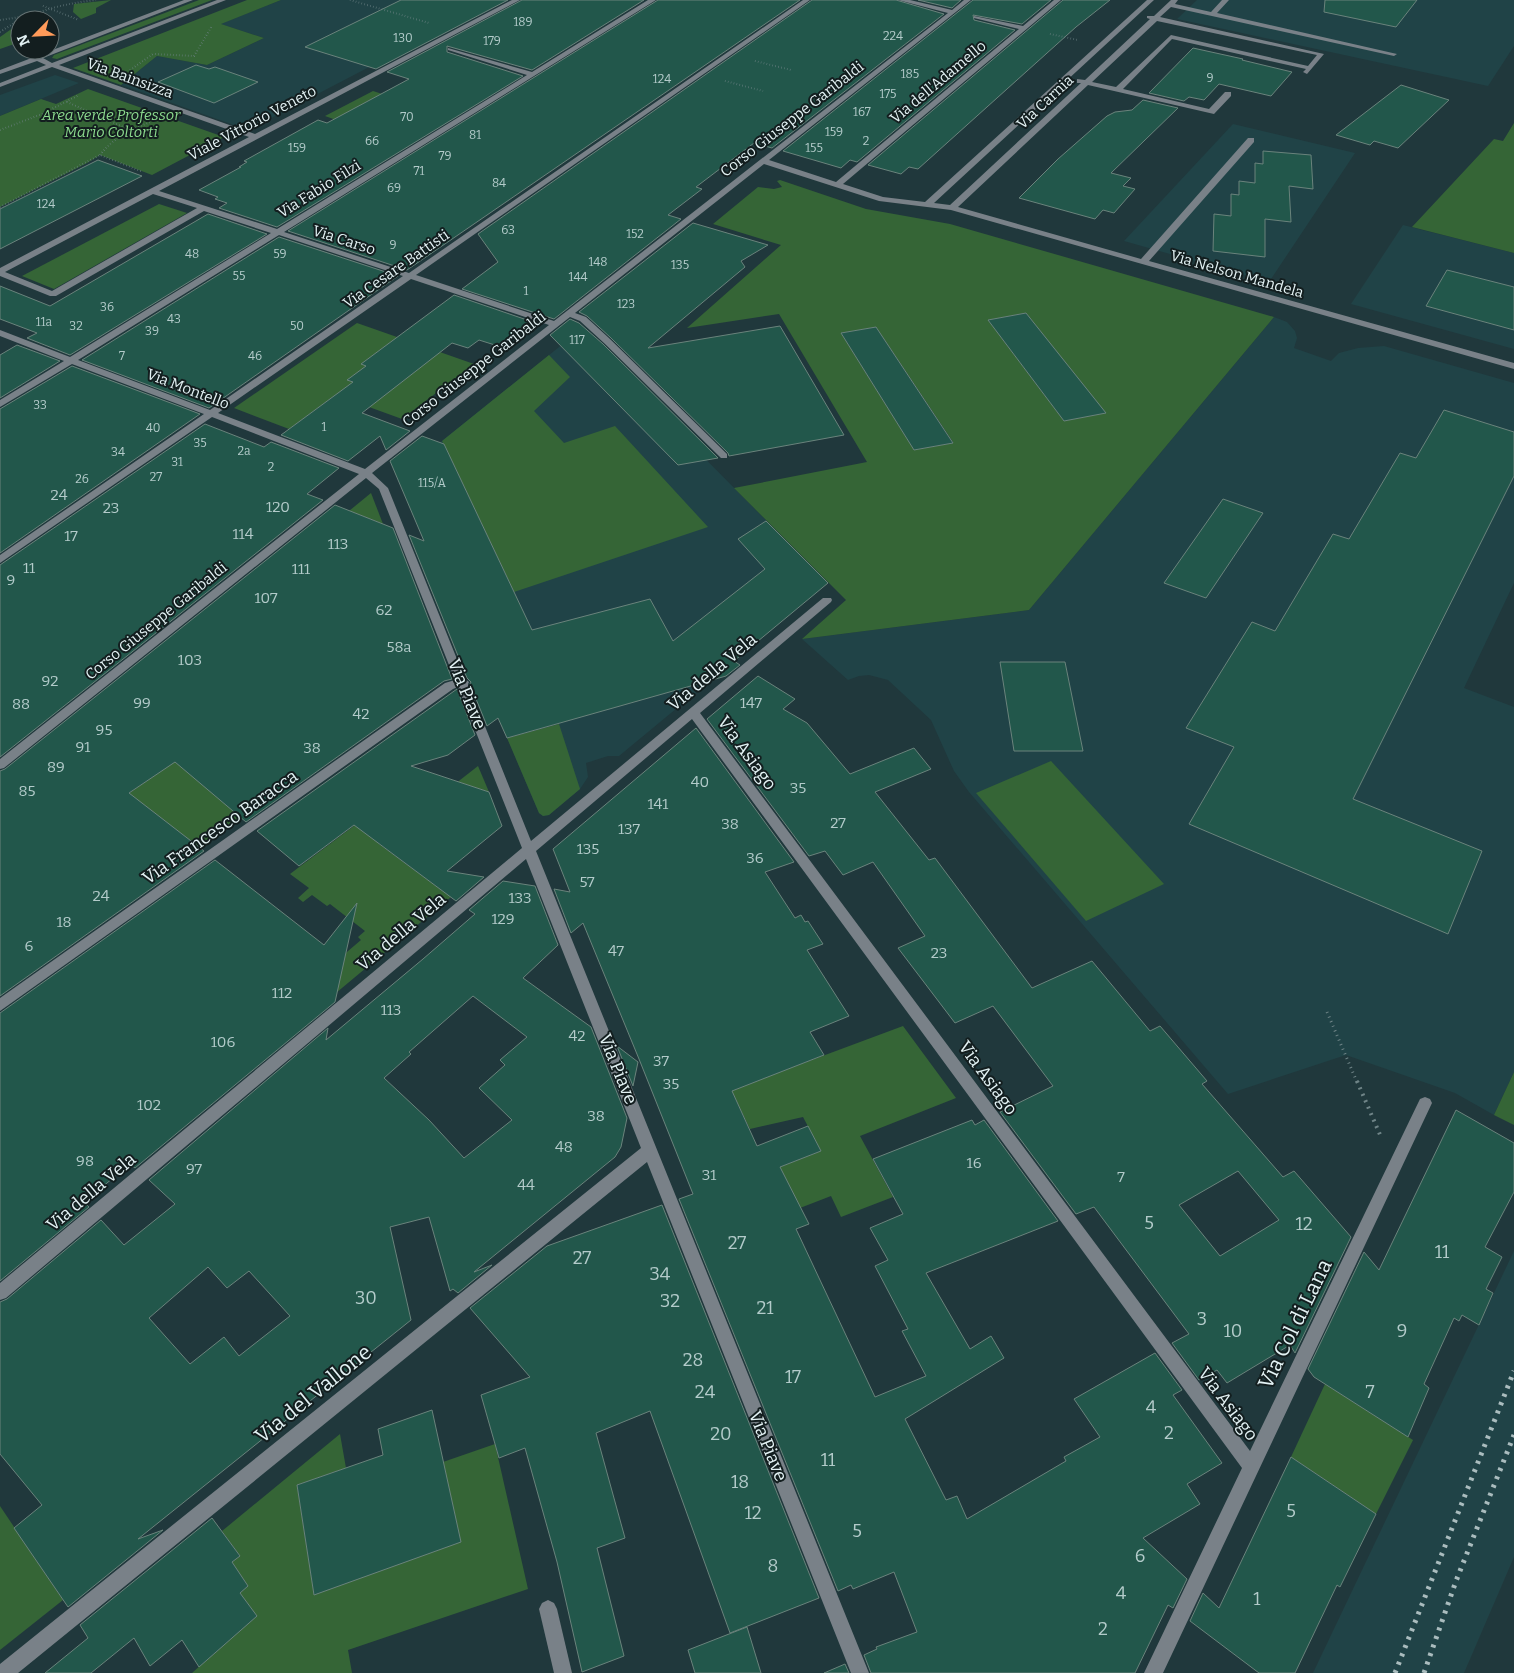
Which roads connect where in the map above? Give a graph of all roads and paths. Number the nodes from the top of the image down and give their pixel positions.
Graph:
1 (96, 0) edge
2 (190, 0) edge
3 (223, 0) edge
4 (350, 0) edge
5 (517, 0) edge
6 (653, 0) edge
7 (807, 0) edge
8 (902, 0) edge
9 (968, 0) edge
10 (1058, 0) edge
11 (1151, 0) edge
12 (1226, 0) edge
13 (1172, 2) edge
14 (43, 6) dead end
15 (49, 9) junction
16 (46, 10) edge
17 (953, 12) junction
18 (1135, 14) junction
19 (1212, 14) junction
20 (976, 17) dead end
21 (1155, 18) junction
22 (84, 22) dead end
23 (213, 24) dead end
24 (437, 25) dead end
25 (1024, 28) junction
26 (1042, 32) dead end
27 (1078, 40) dead end
28 (60, 49) edge
29 (450, 49) dead end
30 (1394, 54) dead end
31 (32, 60) edge
32 (41, 60) edge
33 (755, 61) dead end
34 (52, 65) junction
35 (791, 70) dead end
36 (129, 71) dead end
37 (0, 72) edge
38 (533, 74) junction
39 (700, 75) junction
40 (1066, 78) junction
41 (1086, 83) junction
42 (0, 84) edge
43 (1118, 90) junction
44 (763, 91) dead end
45 (83, 94) dead end
46 (1228, 94) dead end
47 (66, 102) junction
48 (152, 121) dead end
49 (0, 130) edge
50 (130, 130) junction
51 (1018, 134) junction
52 (255, 137) junction
53 (1251, 140) dead end
54 (100, 155) junction
55 (764, 161) junction
56 (143, 172) dead end
57 (837, 185) junction
58 (152, 191) junction
59 (928, 204) junction
60 (0, 206) edge
61 (203, 208) junction
62 (952, 208) junction
63 (276, 232) junction
64 (1143, 262) junction
65 (0, 272) edge
66 (411, 276) junction
67 (569, 314) junction
68 (556, 324) junction
69 (0, 333) edge
70 (70, 360) junction
71 (1514, 366) edge
72 (0, 404) edge
73 (212, 414) junction
74 (724, 456) dead end
75 (366, 473) junction
76 (0, 560) edge
77 (827, 600) dead end
78 (463, 682) junction
79 (693, 712) junction
80 (0, 765) edge
81 (529, 849) junction
82 (0, 1005) edge
83 (1327, 1012) dead end
84 (1425, 1103) dead end
85 (650, 1150) junction
86 (1394, 1168) junction
87 (0, 1292) edge
88 (1252, 1466) junction
89 (548, 1609) dead end
90 (3, 1673) edge
91 (563, 1673) edge
92 (860, 1673) edge
93 (1153, 1673) edge

1 - 15 path
2 - 28 street
3 - 34 street
4 - 24 path
5 - 52 street, Viale Vittorio Veneto
6 - 38 street, Via Fabio Filzi
7 - 39 street, Via Cesare Battisti
8 - 17 street
9 - 17 street, Corso Giuseppe Garibaldi
10 - 25 street, Via dell'Adamello
11 - 18 street, Via Carnia
12 - 19 street
13 - 19 street
13 - 21 street, Via Carnia
14 - 15 path
15 - 16 path
15 - 22 path
17 - 55 street, Corso Giuseppe Garibaldi
18 - 21 street
18 - 40 street, Via Carnia
19 - 30 street
20 - 25 street
21 - 41 street, Via Carnia
21 - 43 street
23 - 36 path
25 - 57 street, Via dell'Adamello
26 - 27 path
29 - 38 street
31 - 37 street
32 - 34 street, Via Bainsizza
33 - 35 path
34 - 42 street
34 - 52 street, Via Bainsizza
38 - 63 street, Via Fabio Filzi
39 - 44 path
39 - 66 street, Via Cesare Battisti
40 - 41 street
40 - 51 street, Via Carnia
41 - 43 street
41 - 51 street, Via Carnia
43 - 46 street
45 - 47 path
47 - 49 path
47 - 50 path
48 - 50 path
50 - 54 path
51 - 59 street, Via Carnia
51 - 62 street, Via Carnia
52 - 58 street, Viale Vittorio Veneto
53 - 64 street
54 - 56 path
54 - 60 path
55 - 57 street
55 - 67 street, Corso Giuseppe Garibaldi
57 - 59 street
58 - 61 street, Via Carso
58 - 65 street, Viale Vittorio Veneto
59 - 62 street
61 - 63 street, Via Carso
61 - 65 street
62 - 64 street, Via Nelson Mandela
63 - 66 street, Via Carso
63 - 70 street, Via Fabio Filzi
64 - 71 street, Via Nelson Mandela
66 - 68 street, Via Carso
66 - 73 street, Via Cesare Battisti
67 - 68 street, Corso Giuseppe Garibaldi
67 - 74 street
68 - 75 street, Corso Giuseppe Garibaldi
69 - 70 street, Via Montello
70 - 72 street, Via Fabio Filzi
70 - 73 street, Via Montello
73 - 75 street, Via Montello
73 - 76 street, Via Cesare Battisti
75 - 78 street, Via Piave
75 - 80 street, Corso Giuseppe Garibaldi
77 - 79 street, Via della Vela
78 - 81 street, Via Piave
78 - 82 street, Via Francesco Baracca
79 - 81 street, Via della Vela
79 - 88 street, Via Asiago
81 - 85 street, Via Piave
81 - 87 street, Via della Vela
83 - 86 path
84 - 86 street, Via Col di Lana
85 - 90 street, Via del Vallone
85 - 92 street, Via Piave
86 - 88 street, Via Col di Lana
88 - 93 street, Via Col di Lana
89 - 91 street

